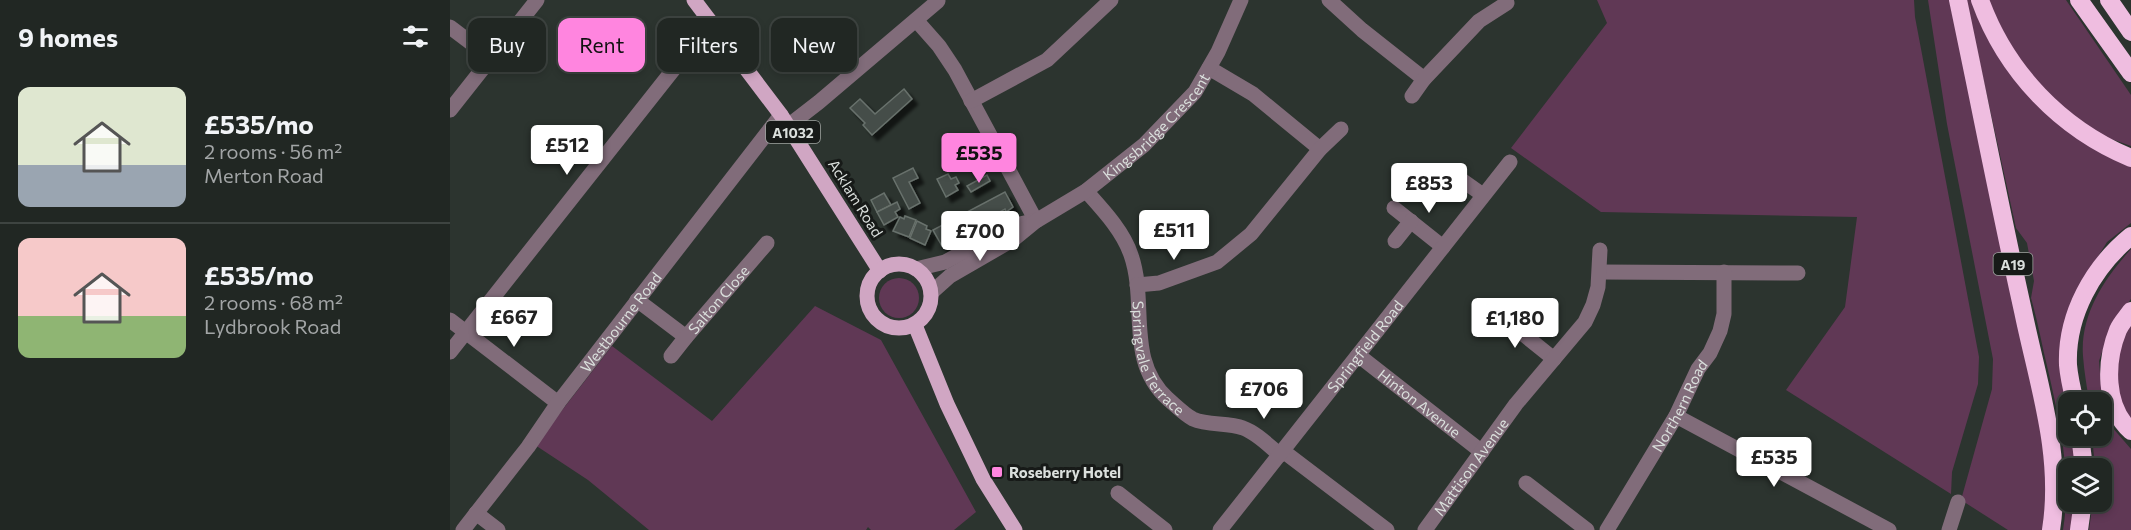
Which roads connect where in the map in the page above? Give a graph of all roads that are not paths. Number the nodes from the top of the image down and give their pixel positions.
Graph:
1 (537, 0) edge
2 (694, 0) edge
3 (1111, 0) edge
4 (1241, 0) edge
5 (1329, 0) edge
6 (1958, 0) edge
7 (1980, 0) edge
8 (2079, 0) edge
9 (2109, 0) edge
10 (938, 1) edge
11 (1507, 3) dead end
12 (523, 18) edge
13 (708, 18) edge
14 (916, 20) junction
15 (450, 27) edge
16 (2131, 32) edge
17 (468, 41) edge
18 (1209, 68) junction
19 (480, 72) edge
20 (671, 72) edge
21 (749, 72) edge
22 (2131, 73) edge
23 (1424, 80) junction
24 (1412, 96) dead end
25 (971, 101) junction
26 (450, 110) edge
27 (785, 120) junction
28 (1341, 129) dead end
29 (1320, 149) junction
30 (2131, 158) edge
31 (1510, 162) dead end
32 (1459, 178) dead end
33 (1086, 191) junction
34 (1484, 195) junction
35 (1394, 208) dead end
36 (1036, 221) junction
37 (1411, 221) junction
38 (2131, 236) edge
39 (1395, 241) dead end
40 (767, 243) dead end
41 (1443, 247) junction
42 (1599, 250) dead end
43 (916, 269) junction
44 (880, 271) junction
45 (1600, 272) junction
46 (1724, 272) junction
47 (1798, 273) dead end
48 (1137, 285) junction
49 (931, 293) junction
50 (637, 300) junction
51 (2131, 311) edge
52 (1497, 314) dead end
53 (450, 320) edge
54 (915, 325) junction
55 (466, 332) junction
56 (686, 337) junction
57 (450, 352) edge
58 (1358, 355) junction
59 (671, 356) dead end
60 (1554, 359) junction
61 (2072, 392) edge
62 (558, 403) junction
63 (1676, 416) junction
64 (2131, 431) edge
65 (1482, 452) junction
66 (1282, 453) junction
67 (1526, 483) dead end
68 (1118, 493) dead end
69 (1958, 502) dead end
70 (2081, 512) edge
71 (476, 513) junction
72 (463, 530) edge
73 (498, 530) edge
74 (1015, 530) edge
75 (1165, 530) edge
76 (1220, 530) edge
77 (1387, 530) edge
78 (1425, 530) edge
79 (1587, 530) edge
80 (1607, 530) edge
81 (1888, 530) edge
82 (1949, 530) edge
83 (2051, 530) edge
84 (2079, 530) edge

1 - 12 street
2 - 13 main road, Acklam Road / A1032
3 - 25 street
4 - 18 street, Kingsbridge Crescent
5 - 23 street
6 - 83 highway, A19
7 - 30 highway
8 - 22 highway
9 - 16 highway
10 - 14 street, Westbourne Road
11 - 23 street
14 - 25 street
14 - 27 street, Westbourne Road
15 - 17 street
18 - 29 street
18 - 33 street, Kingsbridge Crescent
19 - 26 street
20 - 55 street
21 - 27 main road, Acklam Road / A1032
23 - 24 street
25 - 36 street
27 - 44 main road, Acklam Road / A1032
27 - 50 street, Westbourne Road
28 - 29 street
29 - 48 street
31 - 34 street, Springfield Road
32 - 34 street
33 - 36 street, Kingsbridge Crescent
33 - 48 street, Springvale Terrace
34 - 41 street, Springfield Road
35 - 37 street
36 - 43 street, Kingsbridge Crescent
36 - 49 street, Kingsbridge Crescent
37 - 39 street
37 - 41 street
38 - 61 highway
40 - 56 street, Salton Close
41 - 58 street, Springfield Road
42 - 45 street, Mattison Avenue
43 - 44 main road
43 - 49 main road
44 - 54 main road
45 - 46 street
45 - 60 street, Mattison Avenue
46 - 47 street
46 - 63 street, Northern Road
48 - 66 street, Springvale Terrace
49 - 54 main road
50 - 56 street, Salton Close
50 - 62 street, Westbourne Road
51 - 64 highway
52 - 60 street
53 - 55 street
54 - 74 main road
55 - 57 street
55 - 62 street
56 - 59 street
58 - 65 street, Hinton Avenue
58 - 66 street, Springfield Road
60 - 65 street, Mattison Avenue
62 - 71 street, Westbourne Road
63 - 80 street, Northern Road
63 - 81 street
65 - 78 street, Mattison Avenue
66 - 76 street, Springfield Road
66 - 77 street, Springvale Terrace
67 - 79 street
68 - 75 street
69 - 82 street
70 - 84 highway
71 - 72 street, Westbourne Road
71 - 73 street

